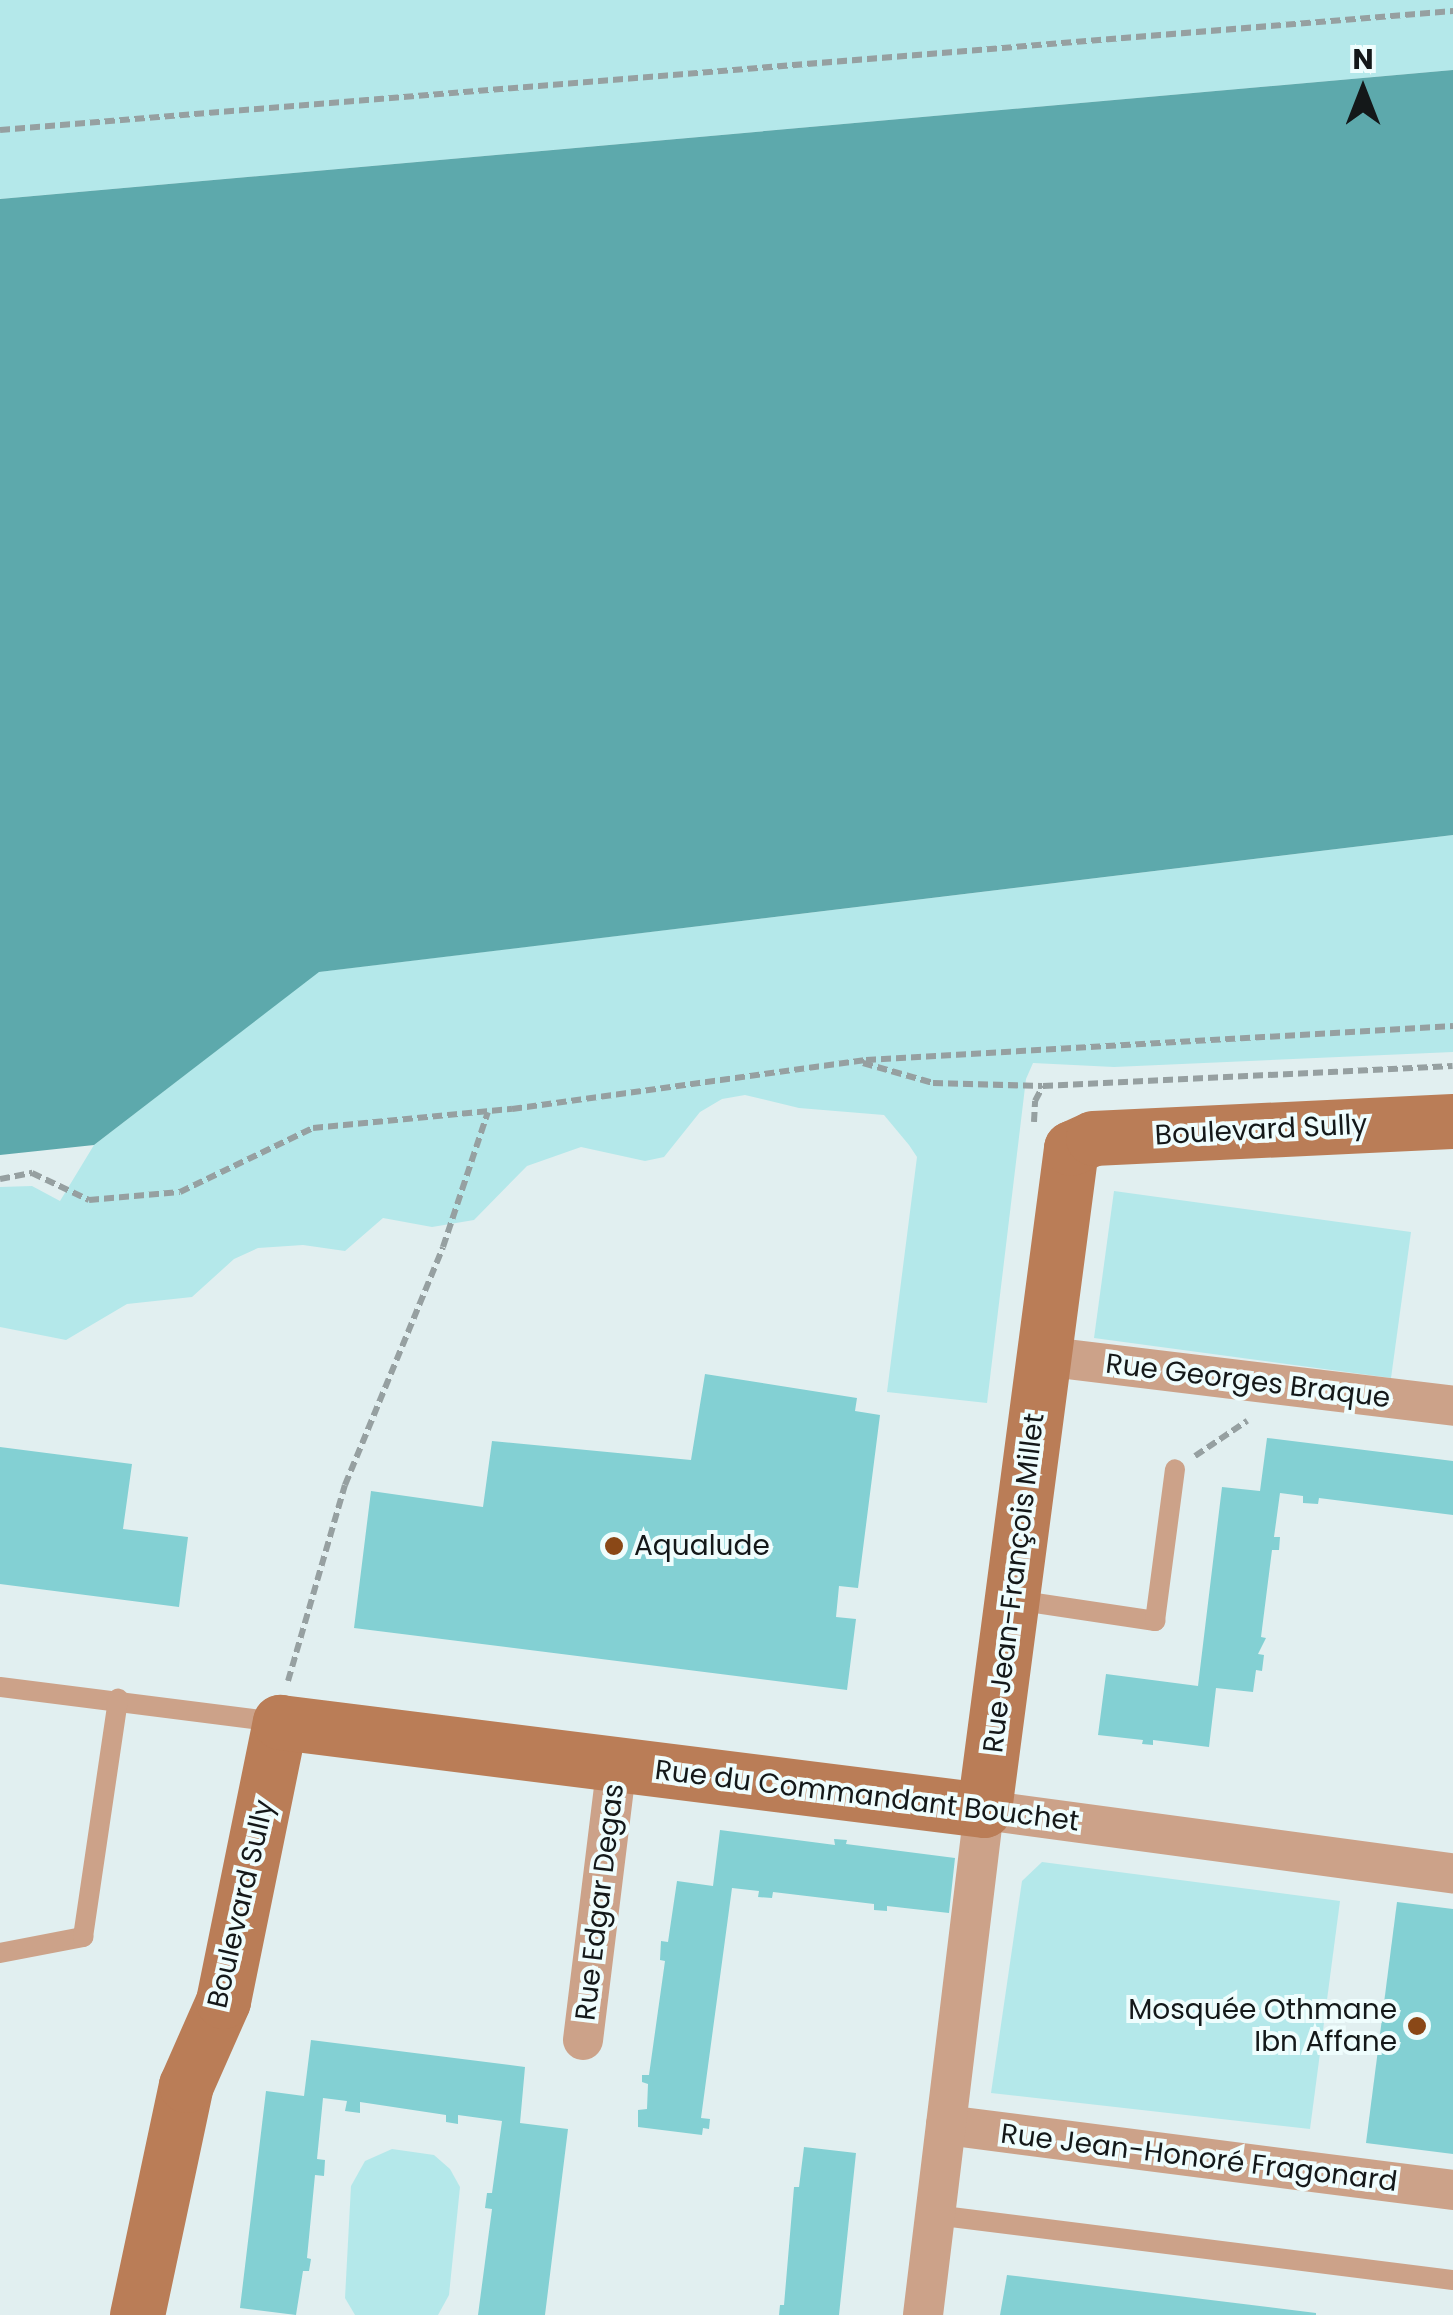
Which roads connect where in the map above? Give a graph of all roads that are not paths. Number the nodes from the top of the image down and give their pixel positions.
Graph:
1 (1453, 1121) edge
2 (1072, 1148) joint
3 (1042, 1356) junction
4 (1453, 1406) edge
5 (1175, 1469) road end
6 (1013, 1600) junction
7 (0, 1688) edge
8 (118, 1699) junction
9 (280, 1722) junction
10 (617, 1764) junction
11 (984, 1810) junction
12 (1453, 1873) edge
13 (0, 1953) edge
14 (583, 2040) dead end
15 (946, 2126) junction
16 (1453, 2190) edge
17 (935, 2215) junction
18 (1453, 2280) edge
19 (137, 2315) edge
20 (923, 2315) edge

1 - 2 street, Boulevard Sully
2 - 3 street, Rue Jean-François Millet
3 - 4 street, Rue Georges Braque
3 - 6 street, Rue Jean-François Millet
5 - 6 lane
6 - 11 street, Rue Jean-François Millet
7 - 8 lane
8 - 9 lane
8 - 13 lane
9 - 10 street, Rue du Commandant Bouchet
9 - 19 street, Boulevard Sully
10 - 11 street, Rue du Commandant Bouchet
10 - 14 street, Rue Edgar Degas
11 - 12 street, Rue du Commandant Bouchet
11 - 15 street, Rue Jean-François Millet
15 - 16 street, Rue Jean-Honoré Fragonard
15 - 17 street, Rue Jean-François Millet
17 - 18 lane
17 - 20 street, Rue Jean-François Millet

